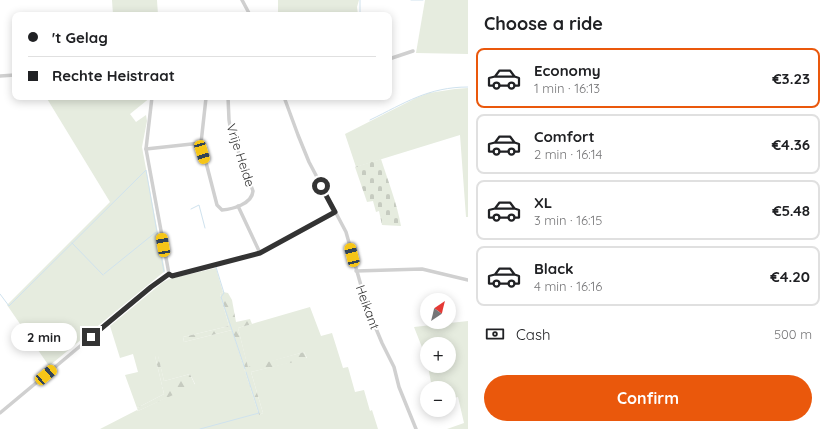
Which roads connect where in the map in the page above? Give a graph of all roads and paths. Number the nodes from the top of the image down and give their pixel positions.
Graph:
1 (242, 0) edge
2 (248, 12) edge
3 (413, 51) dead end
4 (392, 58) edge
5 (12, 75) edge
6 (0, 76) edge
7 (152, 100) edge
8 (206, 100) edge
9 (228, 100) edge
10 (285, 100) edge
11 (201, 143) junction
12 (146, 149) junction
13 (238, 206) junction
14 (335, 212) junction
15 (260, 253) junction
16 (356, 271) junction
17 (169, 274) junction
18 (468, 280) edge
19 (0, 413) edge
20 (416, 429) edge

1 - 2 street
3 - 4 street
5 - 6 street
7 - 12 street
8 - 11 street, Vrije Heide
9 - 13 street, Vrije Heide
10 - 14 street, Heikant
11 - 12 street
11 - 13 street, Vrije Heide
12 - 17 street
13 - 15 street, Vrije Heide
14 - 15 street
14 - 16 street, Heikant
15 - 17 street
16 - 18 street
16 - 20 street, Heikant
17 - 19 street

